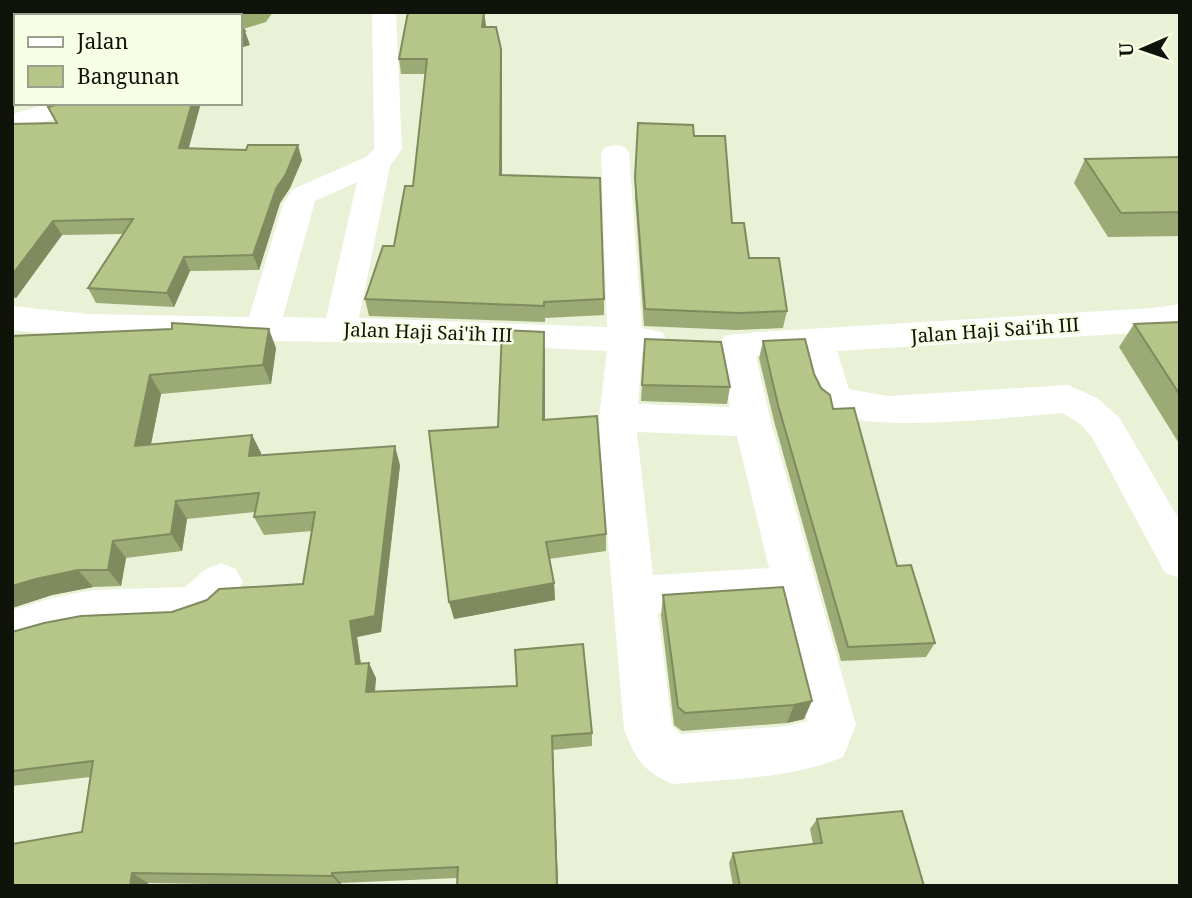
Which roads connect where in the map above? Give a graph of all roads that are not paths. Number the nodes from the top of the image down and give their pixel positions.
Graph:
1 (384, 12) edge
2 (76, 105) edge
3 (12, 122) edge
4 (615, 153) dead end
5 (376, 163) junction
6 (1180, 315) edge
7 (12, 318) edge
8 (263, 328) junction
9 (340, 330) junction
10 (626, 340) junction
11 (817, 342) junction
12 (709, 343) junction
13 (618, 417) junction
14 (752, 422) junction
15 (1180, 560) edge
16 (221, 582) dead end
17 (793, 585) junction
18 (634, 595) junction
19 (12, 630) edge

1 - 5 street
2 - 3 street
4 - 10 street
5 - 8 street
5 - 9 street
6 - 11 street, Jalan Haji Sai'ih III
7 - 8 street, Jalan Haji Sai'ih III
8 - 9 street, Jalan Haji Sai'ih III
9 - 10 street, Jalan Haji Sai'ih III
10 - 12 street, Jalan Haji Sai'ih III
10 - 13 street
11 - 12 street, Jalan Haji Sai'ih III
11 - 15 street
12 - 14 street
13 - 14 street
13 - 18 street
14 - 17 street
16 - 19 street
17 - 18 street
17 - 18 street

